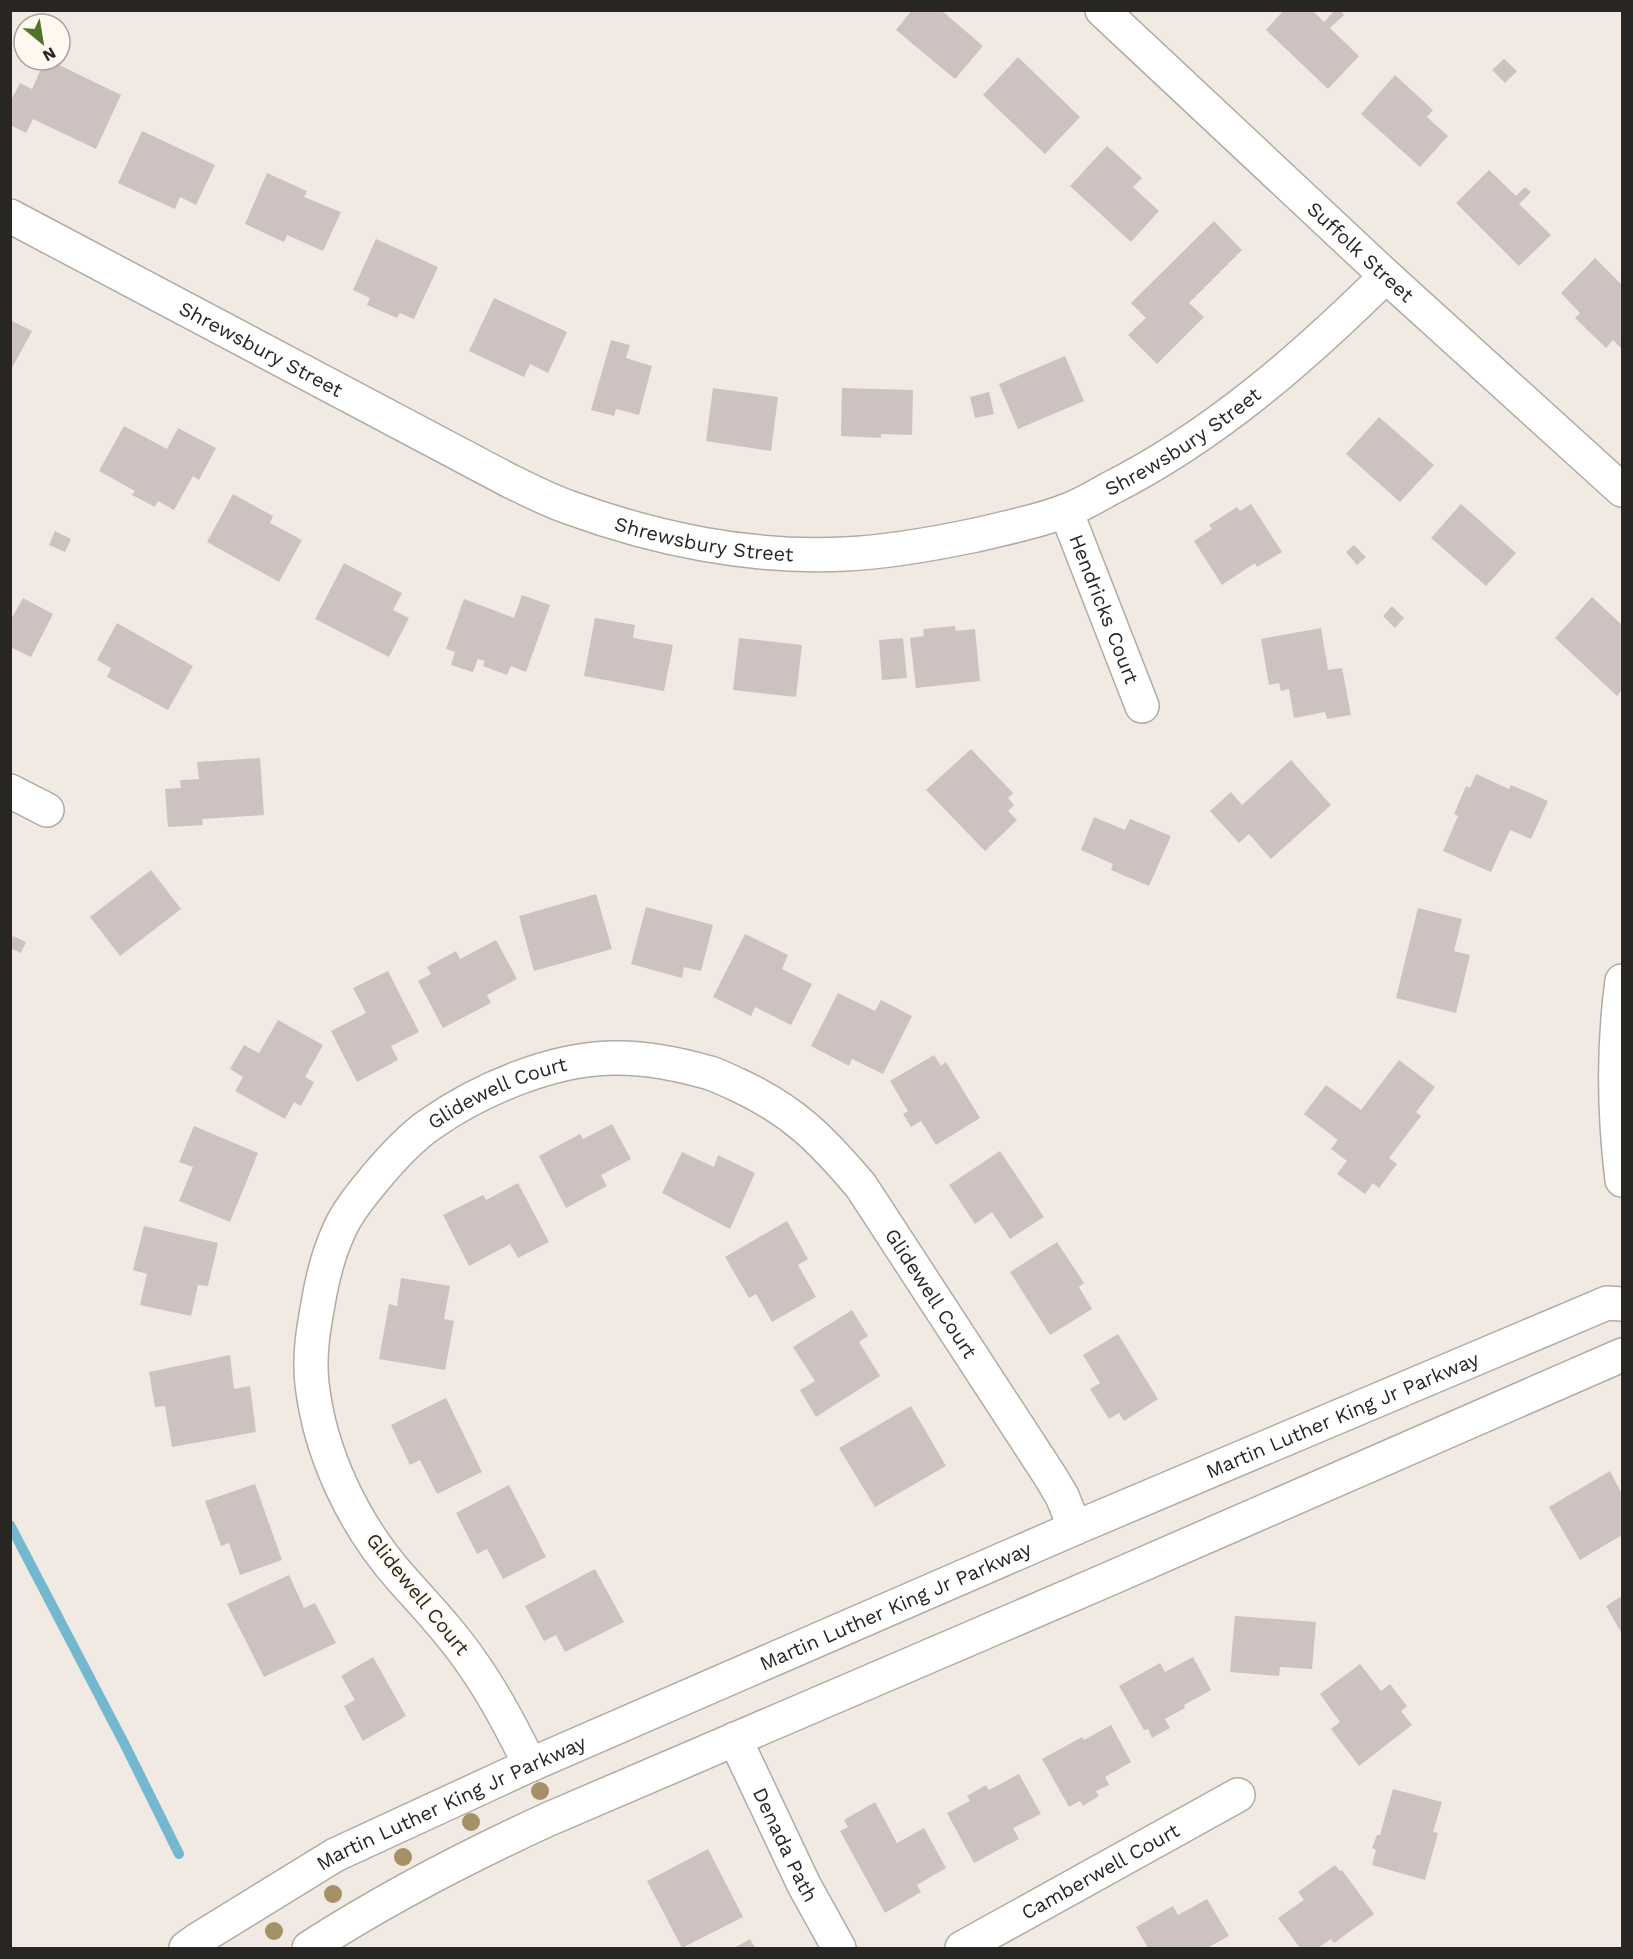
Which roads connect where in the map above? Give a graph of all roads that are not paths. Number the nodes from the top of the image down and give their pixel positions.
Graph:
1 (1102, 10) edge
2 (10, 216) edge
3 (1386, 276) junction
4 (1623, 490) edge
5 (1066, 511) junction
6 (1142, 706) dead end
7 (10, 791) edge
8 (47, 810) dead end
9 (1623, 981) edge
10 (1623, 1180) edge
11 (1623, 1304) edge
12 (1623, 1355) edge
13 (1074, 1528) junction
14 (735, 1739) junction
15 (530, 1765) junction
16 (1238, 1795) dead end
17 (186, 1948) edge
18 (309, 1948) edge
19 (839, 1948) edge
20 (962, 1948) edge

1 - 3 street, Suffolk Street
2 - 5 street, Shrewsbury Street
3 - 4 street, Suffolk Street
3 - 5 street, Shrewsbury Street
5 - 6 street, Hendricks Court
7 - 8 street
9 - 10 street
11 - 13 street, Martin Luther King Jr Parkway
12 - 14 street
13 - 15 street, Martin Luther King Jr Parkway
13 - 15 street, Glidewell Court
14 - 18 street
14 - 19 street, Denada Path
15 - 17 street, Martin Luther King Jr Parkway
16 - 20 street, Camberwell Court

